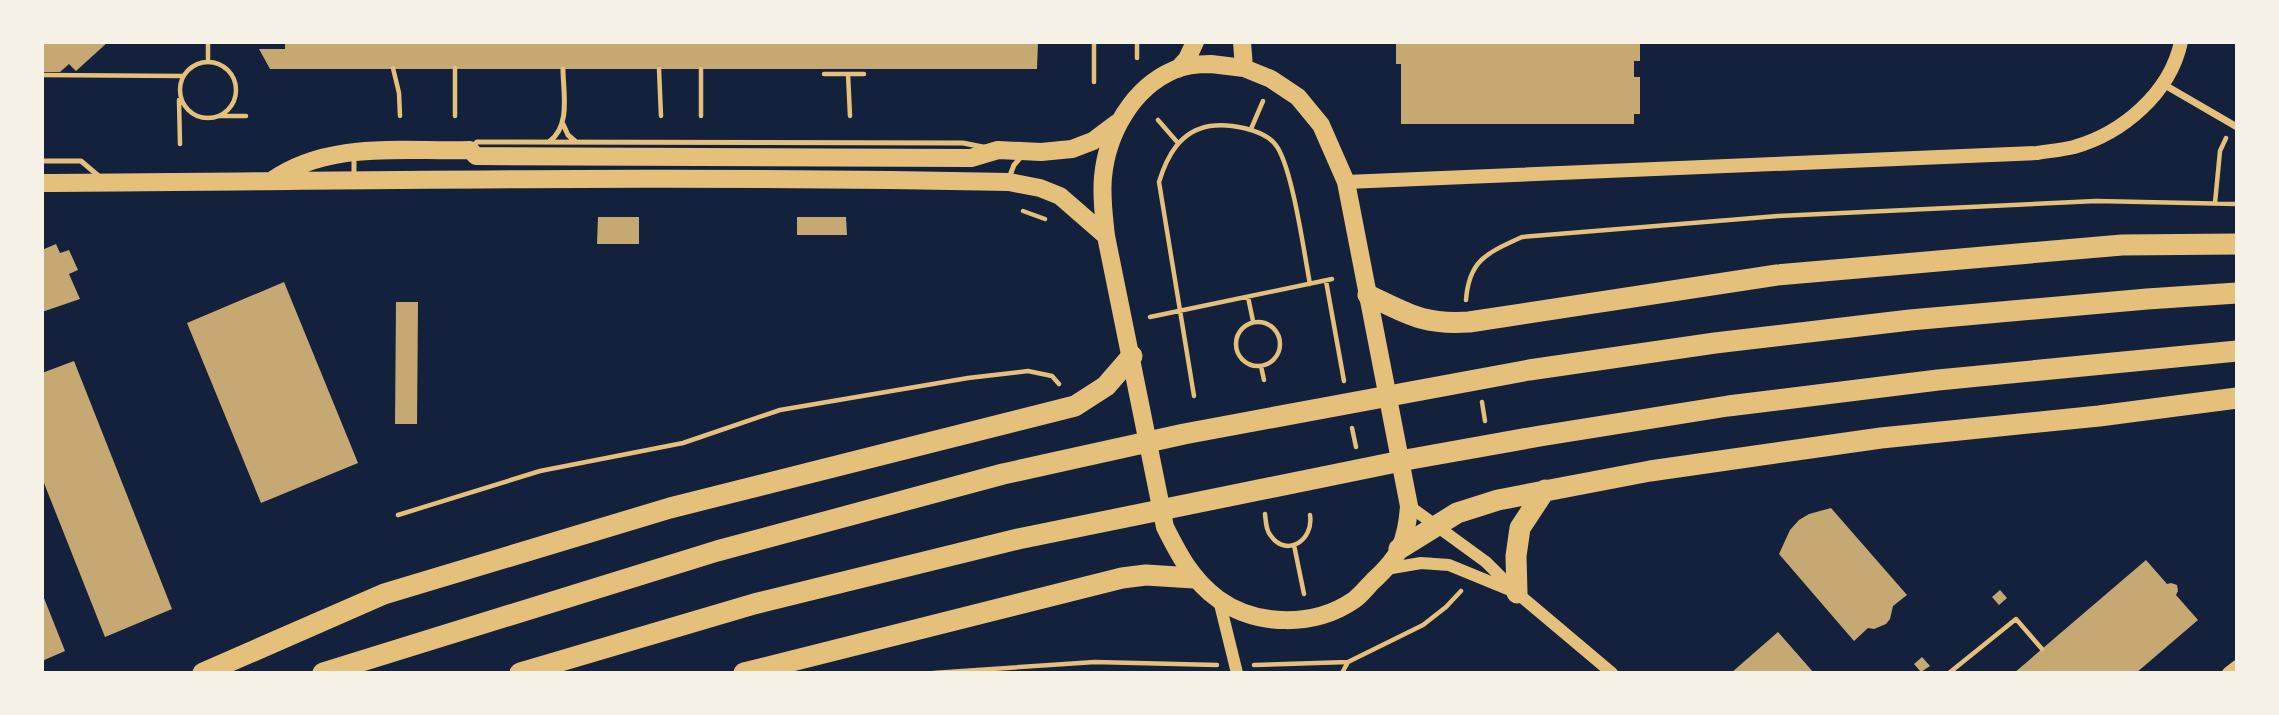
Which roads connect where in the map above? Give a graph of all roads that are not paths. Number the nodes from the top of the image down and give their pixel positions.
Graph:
1 (1195, 42) edge
2 (1242, 42) edge
3 (2181, 42) edge
4 (1244, 68) junction
5 (563, 69) dead end
6 (1178, 69) junction
7 (2163, 84) junction
8 (1119, 120) junction
9 (2235, 123) edge
10 (563, 124) junction
11 (549, 142) junction
12 (577, 142) junction
13 (470, 150) junction
14 (998, 150) junction
15 (354, 151) junction
16 (1026, 152) junction
17 (42, 161) edge
18 (354, 180) junction
19 (271, 181) junction
20 (1009, 182) junction
21 (1346, 182) junction
22 (42, 183) edge
23 (106, 183) junction
24 (1107, 236) junction
25 (2237, 244) edge
26 (2237, 293) edge
27 (1368, 295) junction
28 (2237, 351) edge
29 (1132, 356) junction
30 (2237, 398) edge
31 (1545, 490) junction
32 (1409, 506) junction
33 (1435, 526) junction
34 (1399, 549) junction
35 (1386, 569) junction
36 (1194, 578) junction
37 (1517, 593) junction
38 (1219, 600) junction
39 (2237, 666) edge
40 (203, 673) edge
41 (323, 673) edge
42 (520, 673) edge
43 (744, 673) edge
44 (1237, 673) edge
45 (1612, 673) edge
46 (2228, 673) edge

1 - 6 main road
2 - 4 main road
3 - 7 main road
4 - 6 main road
4 - 21 main road
5 - 10 lane
6 - 8 main road
7 - 9 street
7 - 21 main road
8 - 16 main road
8 - 24 main road
10 - 11 lane
10 - 12 lane
11 - 12 lane
11 - 13 lane
12 - 14 lane
13 - 14 main road
13 - 15 main road
14 - 16 main road
15 - 18 lane
15 - 19 main road
16 - 20 lane
17 - 23 lane
18 - 19 main road
18 - 20 main road
19 - 23 main road
20 - 24 main road
21 - 27 main road
22 - 23 main road
24 - 29 main road
25 - 27 highway
26 - 41 highway
27 - 32 main road
28 - 42 highway
29 - 36 main road
29 - 40 highway
30 - 31 highway
31 - 33 highway
31 - 37 highway
32 - 33 street
32 - 34 main road
33 - 34 highway
33 - 37 street
34 - 35 main road
35 - 37 street
35 - 38 main road
36 - 38 main road
36 - 43 highway
37 - 45 street
38 - 44 street
39 - 46 street

